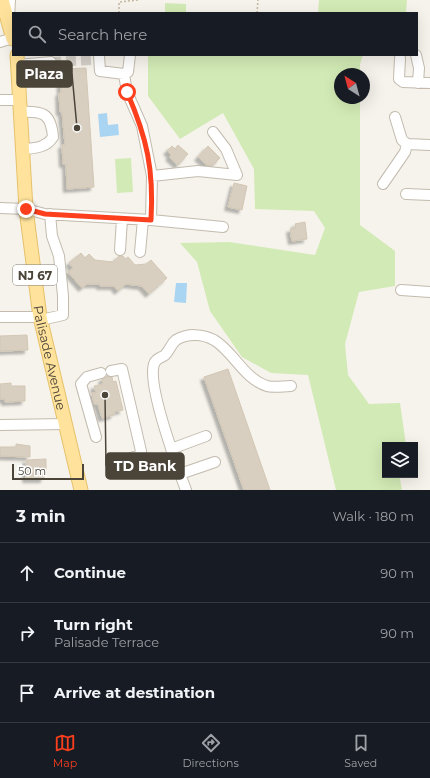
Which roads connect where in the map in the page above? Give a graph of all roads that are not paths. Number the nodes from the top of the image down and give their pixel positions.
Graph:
1 (2, 0) edge
2 (10, 0) edge
3 (9, 23) junction
4 (12, 34) edge
5 (12, 38) edge
6 (0, 42) edge
7 (130, 56) edge
8 (416, 56) edge
9 (97, 58) edge
10 (400, 58) dead end
11 (17, 60) edge
12 (51, 62) tunnel mouth
13 (124, 74) junction
14 (418, 83) junction
15 (430, 83) edge
16 (0, 100) edge
17 (20, 106) junction
18 (395, 117) dead end
19 (213, 132) dead end
20 (407, 144) junction
21 (430, 145) edge
22 (23, 149) junction
23 (152, 176) junction
24 (383, 184) dead end
25 (406, 194) dead end
26 (430, 195) edge
27 (0, 208) edge
28 (26, 209) junction
29 (50, 214) junction
30 (122, 219) junction
31 (147, 220) junction
32 (223, 227) dead end
33 (120, 250) dead end
34 (140, 252) dead end
35 (402, 290) dead end
36 (430, 292) edge
37 (0, 317) edge
38 (41, 318) junction
39 (291, 386) dead end
40 (66, 424) junction
41 (0, 425) edge
42 (206, 436) dead end
43 (96, 438) dead end
44 (171, 449) junction
45 (131, 458) dead end
46 (215, 462) dead end
47 (180, 474) junction
48 (81, 490) edge
49 (186, 490) edge

1 - 3 main road
2 - 3 street
3 - 4 main road
5 - 6 street
7 - 13 street
8 - 14 street
9 - 13 street
10 - 14 street
11 - 12 street
11 - 17 main road, Palisade Avenue / NJ 67
13 - 23 street
14 - 15 street
16 - 17 street
17 - 22 main road, Palisade Avenue / NJ 67
17 - 22 street
18 - 20 street
19 - 23 street
20 - 21 street
20 - 24 street
22 - 28 main road, Palisade Avenue / NJ 67
23 - 31 street
25 - 26 street
27 - 28 street
28 - 29 street
28 - 38 main road, Palisade Avenue / NJ 67
29 - 30 street
29 - 38 street
30 - 31 street
30 - 33 street
31 - 32 street
31 - 34 street
35 - 36 street
37 - 38 street
38 - 40 main road, Palisade Avenue / NJ 67
39 - 44 street
40 - 41 street
40 - 48 main road, Palisade Avenue / NJ 67
42 - 44 street
43 - 45 street
44 - 47 street
46 - 47 street
47 - 49 street

